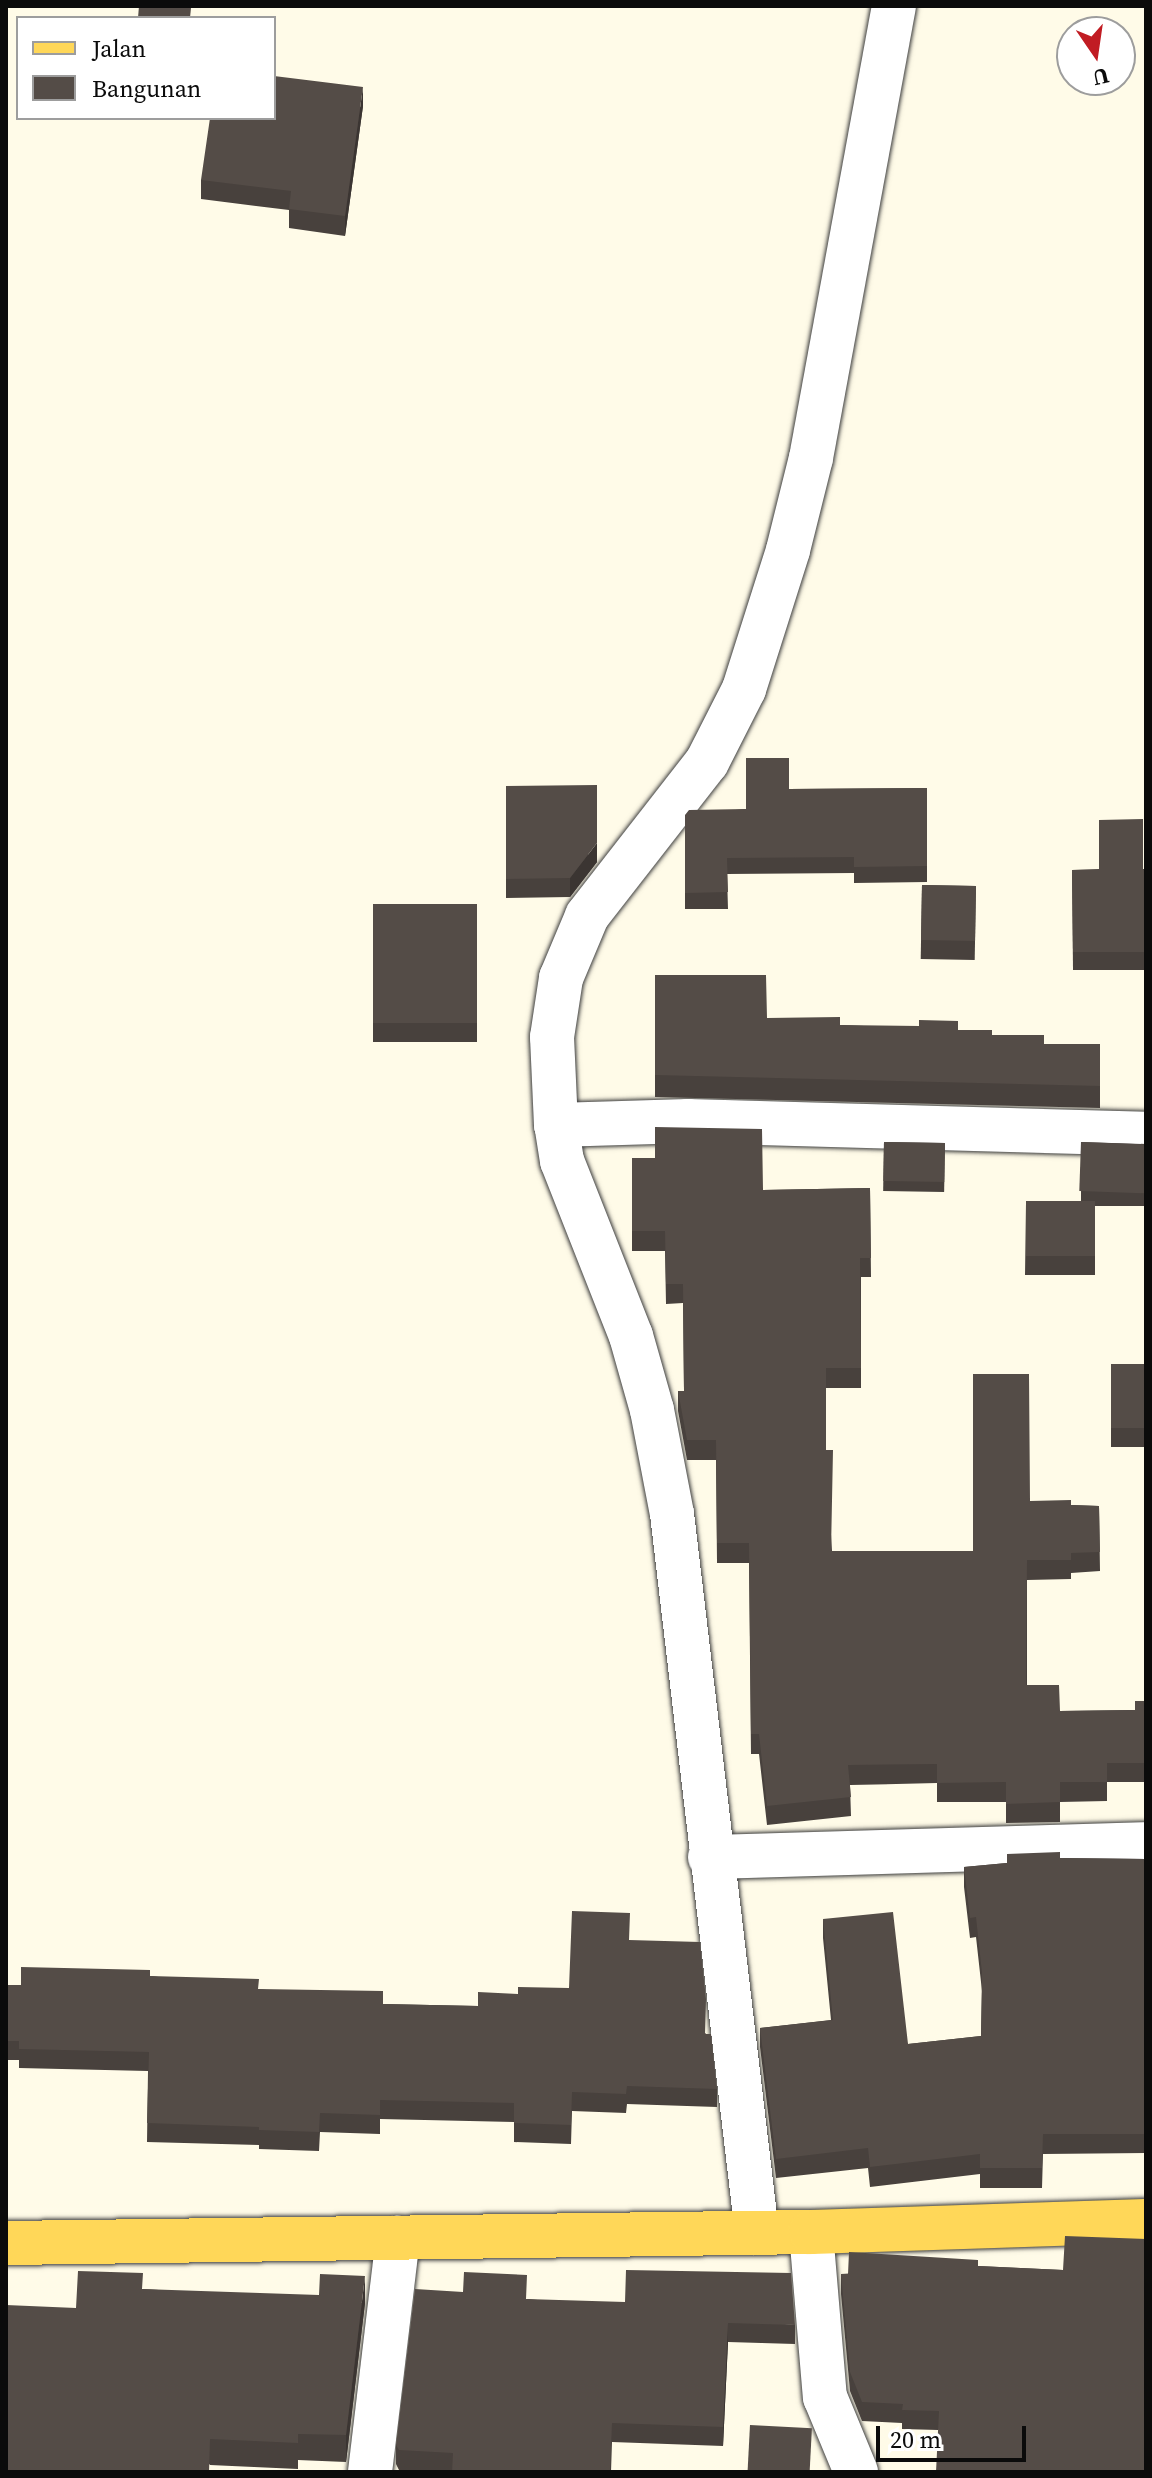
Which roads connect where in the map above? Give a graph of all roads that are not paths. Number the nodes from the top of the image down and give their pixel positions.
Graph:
1 (894, 6) edge
2 (556, 1125) junction
3 (1146, 1134) edge
4 (1146, 1844) edge
5 (710, 1857) junction
6 (1146, 2221) edge
7 (811, 2232) junction
8 (757, 2233) junction
9 (398, 2238) junction
10 (6, 2243) edge
11 (370, 2472) edge
12 (856, 2472) edge

1 - 2 street
2 - 3 street
2 - 5 street
4 - 5 street
5 - 8 street
6 - 7 main road
7 - 8 main road
7 - 12 street
8 - 9 main road
9 - 10 main road
9 - 11 street

